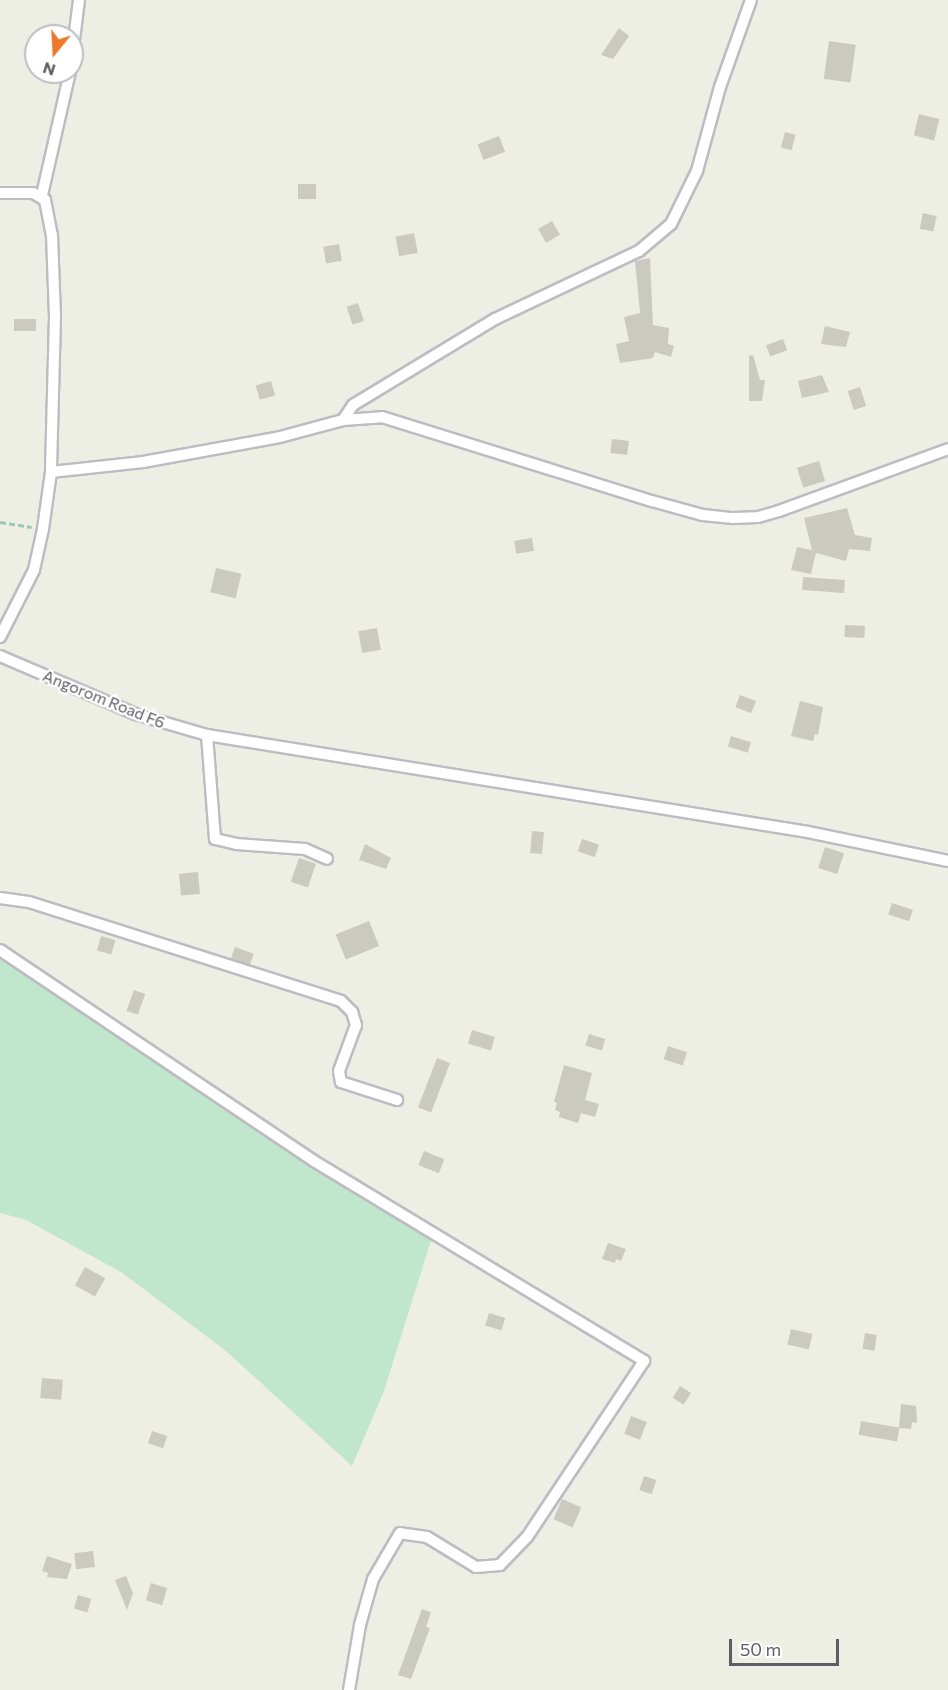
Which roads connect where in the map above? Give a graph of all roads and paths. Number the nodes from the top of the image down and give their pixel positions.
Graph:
1 (79, 0) edge
2 (751, 0) edge
3 (76, 24) edge
4 (67, 84) edge
5 (0, 193) edge
6 (42, 195) junction
7 (342, 420) junction
8 (948, 449) edge
9 (51, 472) junction
10 (0, 522) edge
11 (43, 529) junction
12 (0, 637) edge
13 (0, 657) edge
14 (207, 735) junction
15 (327, 859) dead end
16 (948, 861) edge
17 (0, 898) edge
18 (0, 950) edge
19 (397, 1100) dead end
20 (349, 1690) edge

1 - 3 street
2 - 7 street
4 - 6 street
5 - 6 street
6 - 9 street
7 - 8 street
7 - 9 street
9 - 11 street
10 - 11 path
11 - 12 street
13 - 14 street, Angorom Road F6
14 - 15 street
14 - 16 street, Angorom Road F6
17 - 19 street
18 - 20 street

